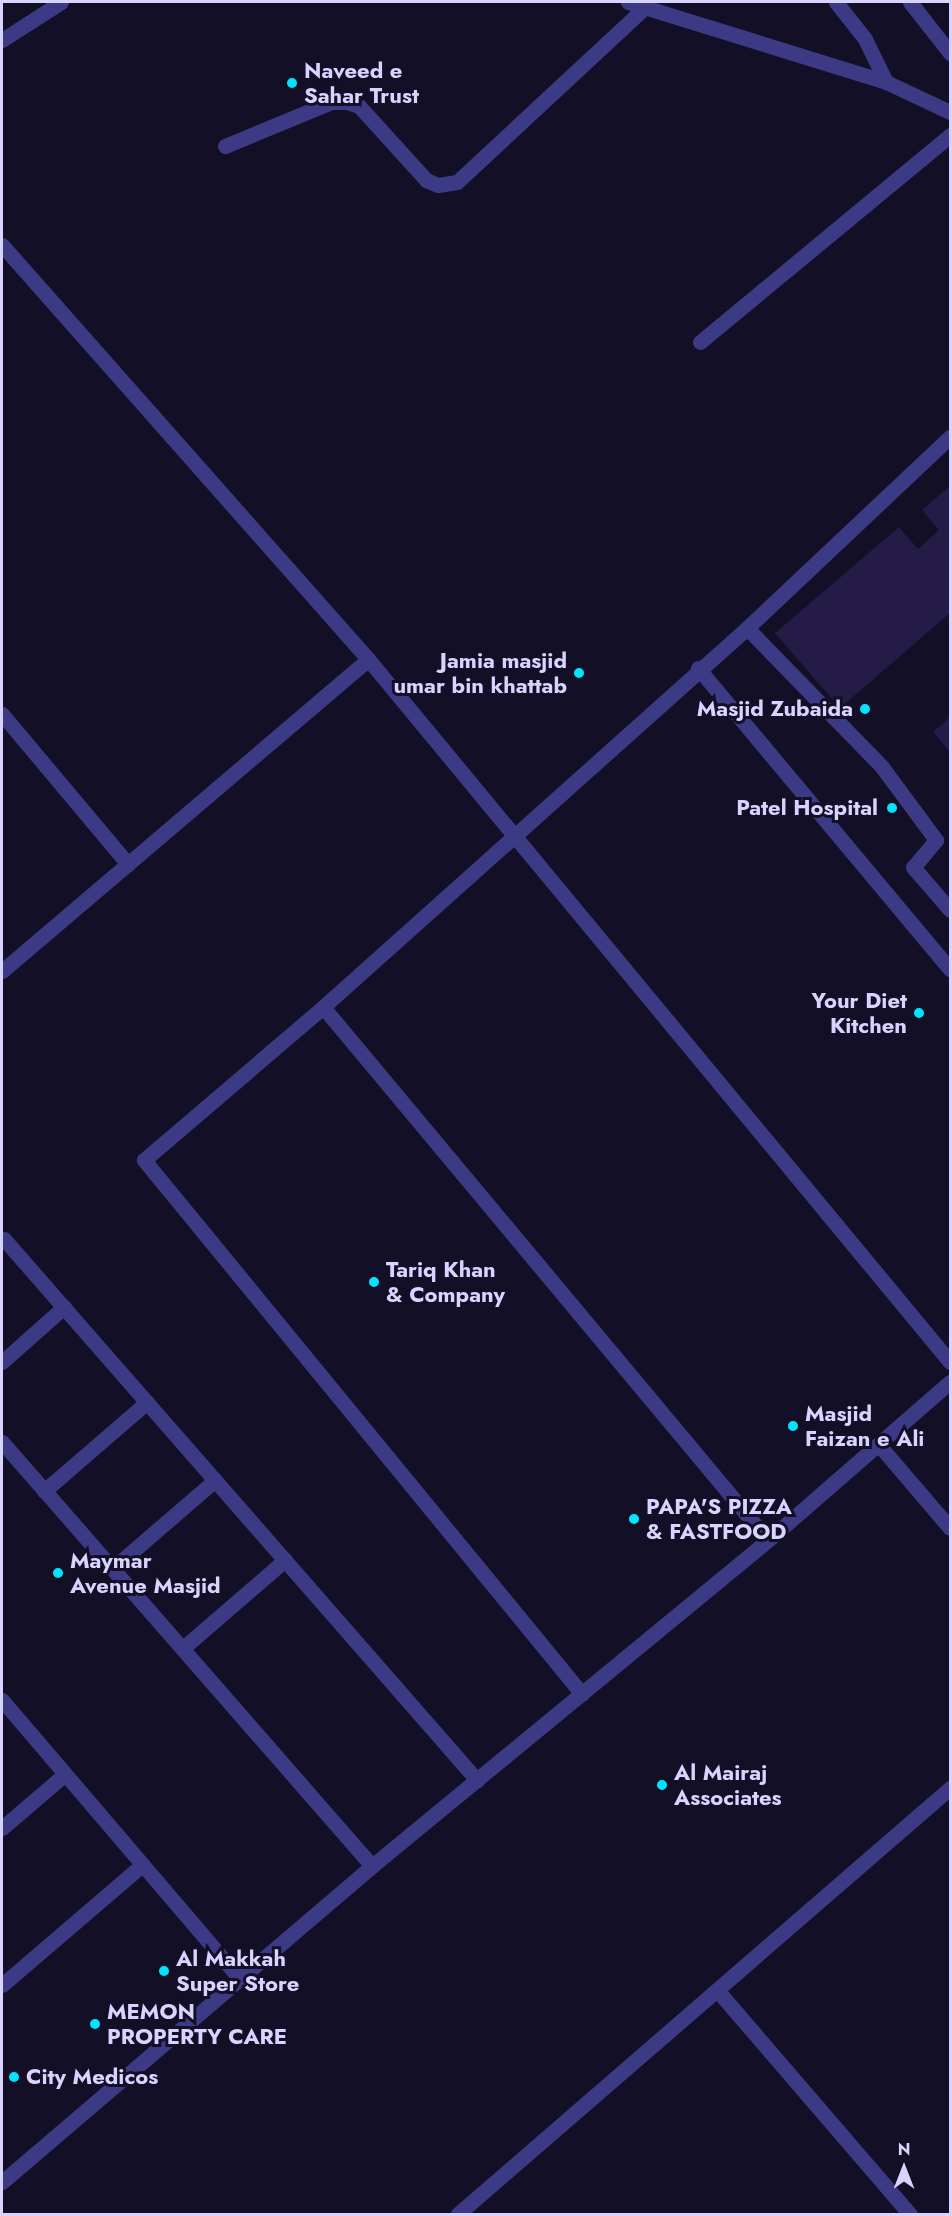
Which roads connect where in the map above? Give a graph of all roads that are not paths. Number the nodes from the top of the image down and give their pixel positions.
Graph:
1 (61, 2) edge
2 (628, 2) edge
3 (837, 2) edge
4 (910, 2) edge
5 (645, 7) junction
6 (2, 40) edge
7 (951, 53) edge
8 (886, 82) junction
9 (951, 112) edge
10 (951, 135) edge
11 (225, 146) dead end
12 (2, 245) edge
13 (700, 342) dead end
14 (951, 437) edge
15 (747, 628) junction
16 (368, 658) junction
17 (698, 668) junction
18 (2, 714) edge
19 (515, 835) junction
20 (128, 864) junction
21 (951, 910) edge
22 (951, 969) edge
23 (2, 970) edge
24 (323, 1007) junction
25 (4, 1239) dead end
26 (64, 1307) junction
27 (2, 1362) edge
28 (951, 1362) edge
29 (951, 1382) edge
30 (147, 1402) junction
31 (2, 1442) edge
32 (879, 1445) junction
33 (215, 1480) junction
34 (44, 1491) junction
35 (951, 1528) edge
36 (768, 1540) junction
37 (285, 1560) junction
38 (112, 1569) junction
39 (183, 1648) junction
40 (582, 1694) junction
41 (2, 1700) edge
42 (65, 1774) junction
43 (477, 1779) junction
44 (951, 1788) edge
45 (2, 1828) edge
46 (142, 1865) junction
47 (372, 1866) junction
48 (241, 1980) junction
49 (2, 1985) edge
50 (717, 1990) junction
51 (2, 2182) edge
52 (458, 2214) edge
53 (910, 2214) edge

1 - 6 street
2 - 5 street
3 - 8 street
4 - 7 street
5 - 8 street
5 - 11 street
8 - 9 street
10 - 13 street
12 - 16 street
14 - 15 street
15 - 17 street
15 - 21 street
16 - 19 street
16 - 20 street
17 - 19 street
17 - 22 street
18 - 20 street
19 - 24 street
19 - 28 street
20 - 23 street
24 - 36 street
24 - 40 street
25 - 26 street
26 - 27 street
26 - 30 street
29 - 32 street
30 - 33 street
30 - 34 street
31 - 34 street
32 - 35 street
32 - 36 street
33 - 37 street
33 - 38 street
34 - 38 street
36 - 40 street
37 - 39 street
37 - 43 street
38 - 39 street
39 - 47 street
40 - 43 street
41 - 42 street
42 - 45 street
42 - 46 street
43 - 47 street
44 - 50 street
46 - 48 street
46 - 49 street
47 - 48 street
48 - 51 street
50 - 52 street
50 - 53 street

